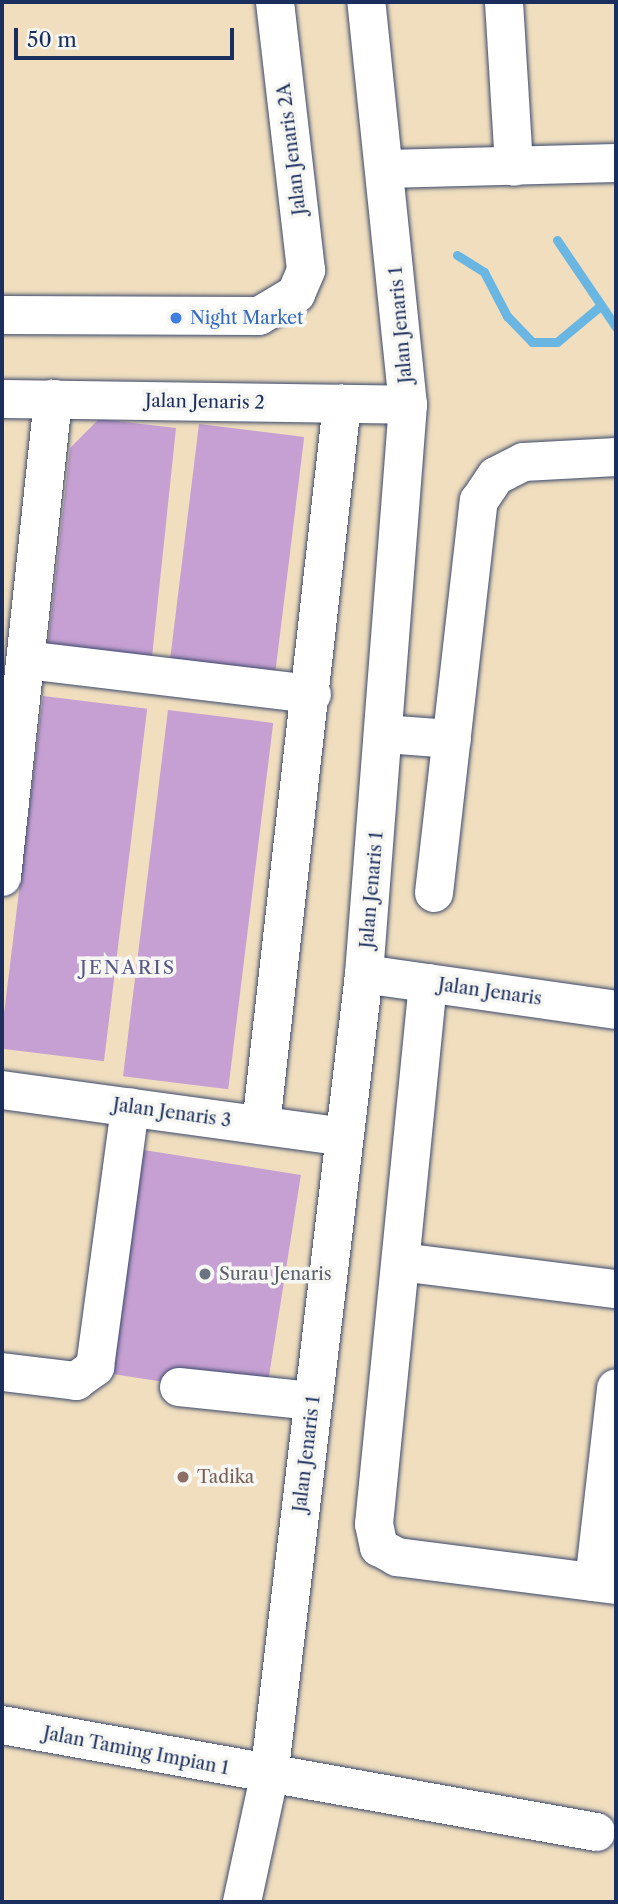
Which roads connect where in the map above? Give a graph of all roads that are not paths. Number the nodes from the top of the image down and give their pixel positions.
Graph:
1 (275, 2) edge
2 (366, 2) edge
3 (503, 2) edge
4 (616, 163) edge
5 (514, 167) junction
6 (386, 169) junction
7 (2, 315) edge
8 (2, 398) edge
9 (53, 399) junction
10 (342, 404) junction
11 (408, 405) junction
12 (616, 457) edge
13 (26, 660) junction
14 (312, 694) junction
15 (385, 734) junction
16 (452, 739) junction
17 (2, 877) edge
18 (434, 892) dead end
19 (364, 974) junction
20 (428, 984) junction
21 (616, 1010) edge
22 (2, 1090) edge
23 (130, 1107) junction
24 (261, 1125) junction
25 (343, 1137) junction
26 (401, 1262) junction
27 (616, 1289) edge
28 (2, 1372) edge
29 (179, 1387) dead end
30 (616, 1388) edge
31 (313, 1401) junction
32 (605, 1583) edge
33 (2, 1725) edge
34 (270, 1777) junction
35 (596, 1832) dead end
36 (242, 1902) edge

1 - 7 street, Jalan Jenaris 2A
2 - 6 street, Jalan Jenaris 1
3 - 5 street
4 - 5 street
5 - 6 street
6 - 11 street, Jalan Jenaris 1
8 - 9 street, Jalan Jenaris 2
9 - 10 street, Jalan Jenaris 2
9 - 13 street
10 - 11 street, Jalan Jenaris 2
10 - 14 street
11 - 15 street, Jalan Jenaris 1
12 - 16 street
13 - 14 street
13 - 17 street
14 - 24 street
15 - 16 street
15 - 19 street, Jalan Jenaris 1
16 - 18 street
19 - 20 street, Jalan Jenaris
19 - 25 street, Jalan Jenaris 1
20 - 21 street, Jalan Jenaris
20 - 26 street
22 - 23 street, Jalan Jenaris 3
23 - 24 street, Jalan Jenaris 3
23 - 28 street
24 - 25 street, Jalan Jenaris 3
25 - 31 street, Jalan Jenaris 1
26 - 27 street
26 - 32 street
29 - 31 street
30 - 32 street
31 - 34 street, Jalan Jenaris 1
33 - 34 street, Jalan Taming Impian 1
34 - 35 street, Jalan Taming Impian 1
34 - 36 street, Jalan Jenaris 1

